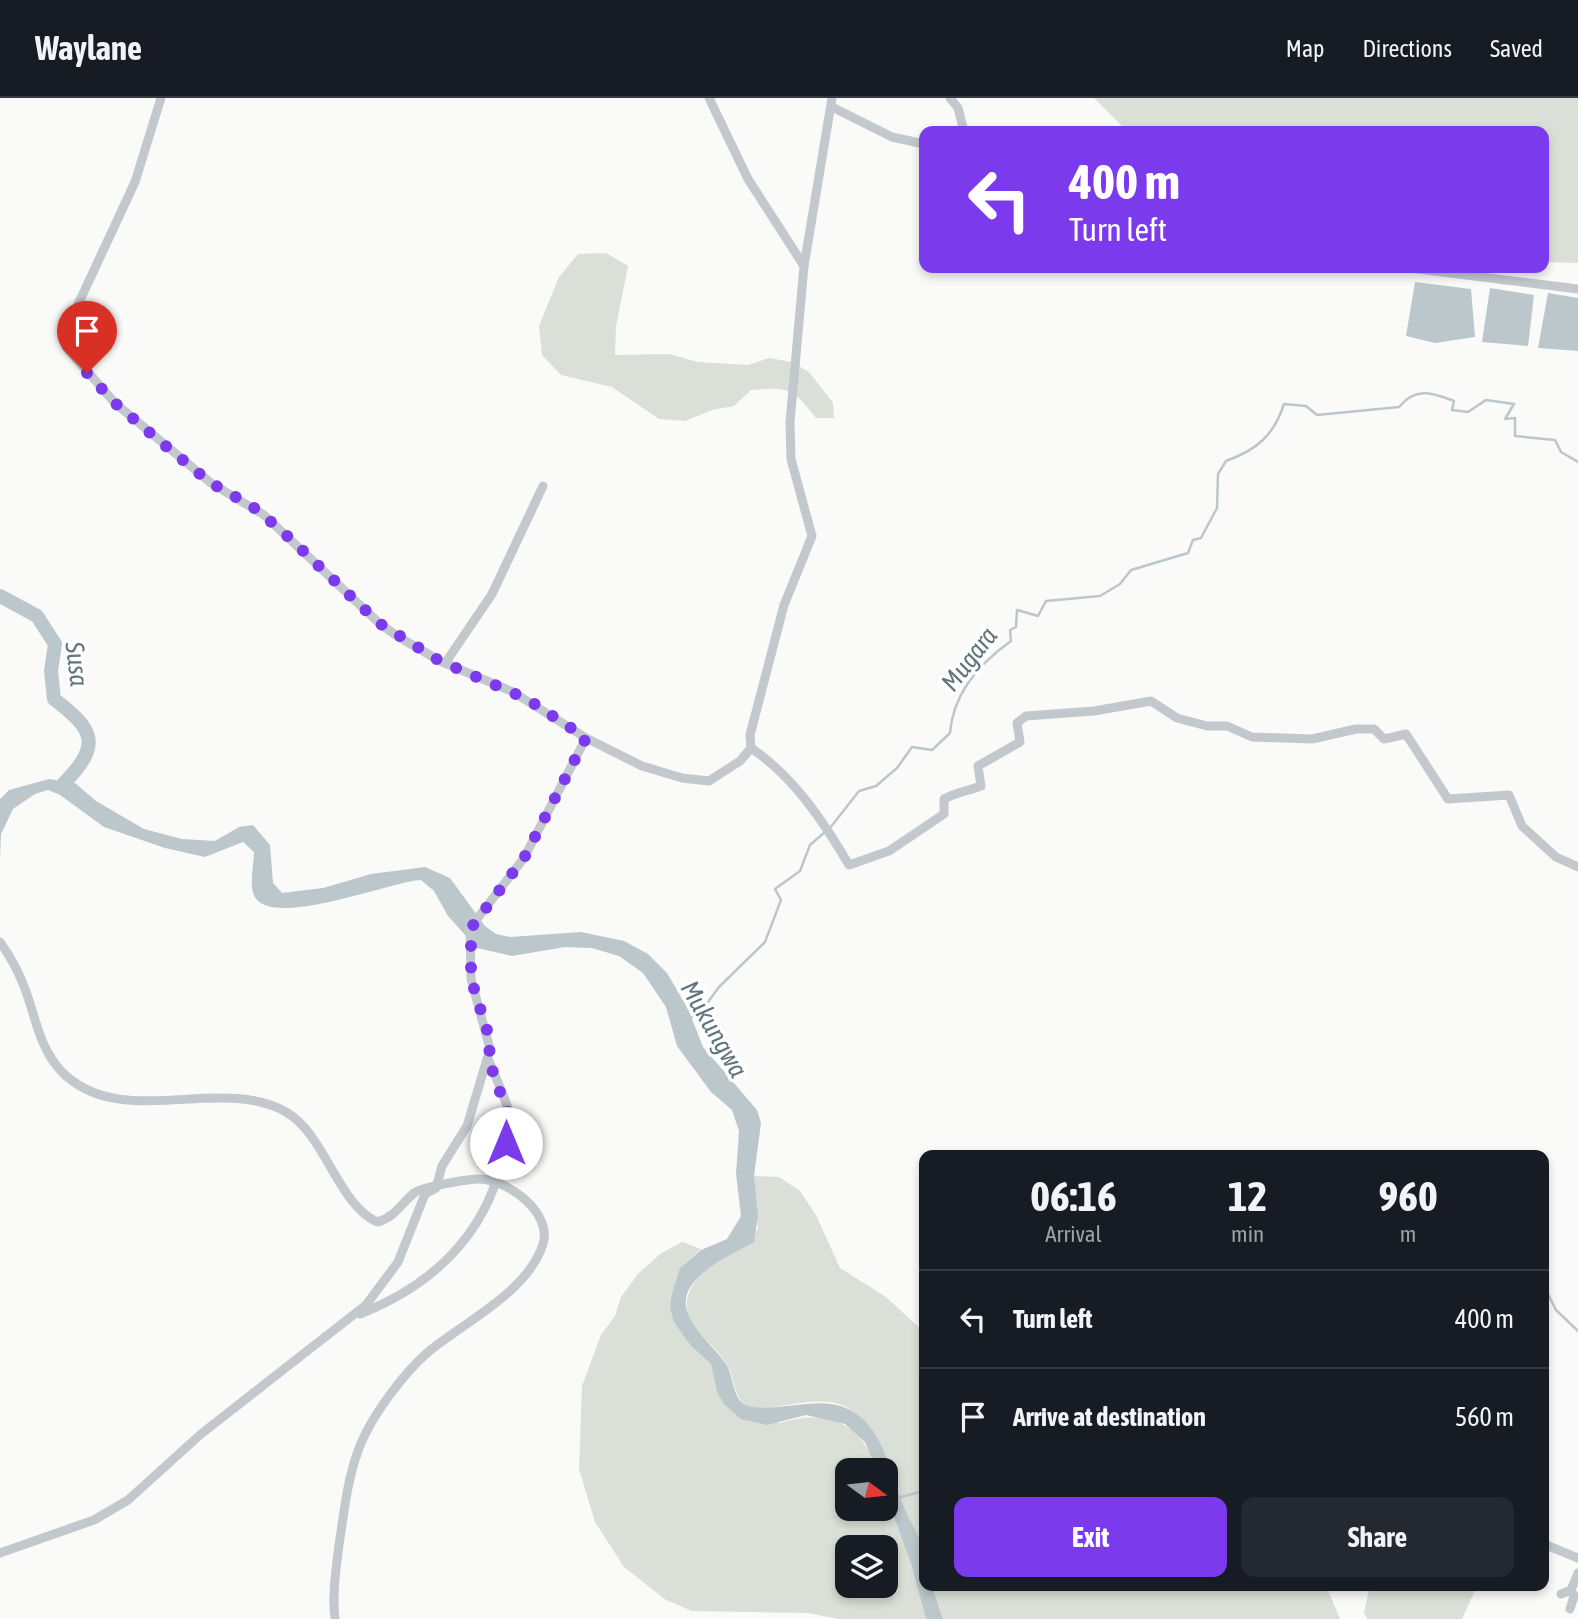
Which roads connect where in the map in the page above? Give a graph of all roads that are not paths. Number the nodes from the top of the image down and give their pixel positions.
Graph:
1 (161, 98) edge
2 (709, 98) edge
3 (950, 98) edge
4 (832, 102) edge
5 (963, 126) edge
6 (919, 143) edge
7 (804, 266) junction
8 (1449, 273) edge
9 (1578, 289) edge
10 (543, 486) dead end
11 (446, 662) junction
12 (586, 738) junction
13 (751, 748) junction
14 (1578, 867) edge
15 (0, 942) edge
16 (488, 1058) junction
17 (497, 1183) junction
18 (436, 1188) junction
19 (348, 1318) junction
20 (1549, 1546) edge
21 (0, 1553) edge
22 (1578, 1558) edge
23 (1578, 1573) edge
24 (1562, 1594) dead end
25 (1574, 1594) edge
26 (1570, 1609) dead end
27 (335, 1619) edge

1 - 11 street
2 - 7 street
3 - 5 street
4 - 6 street
4 - 7 street
7 - 13 street
8 - 9 street
10 - 11 street
11 - 12 street
12 - 13 street
12 - 16 street
13 - 14 street
15 - 18 street
16 - 17 street
16 - 18 street
17 - 18 street
17 - 19 street
17 - 27 street
18 - 19 street
19 - 21 street
20 - 22 street
23 - 25 street
24 - 25 street
25 - 26 street

